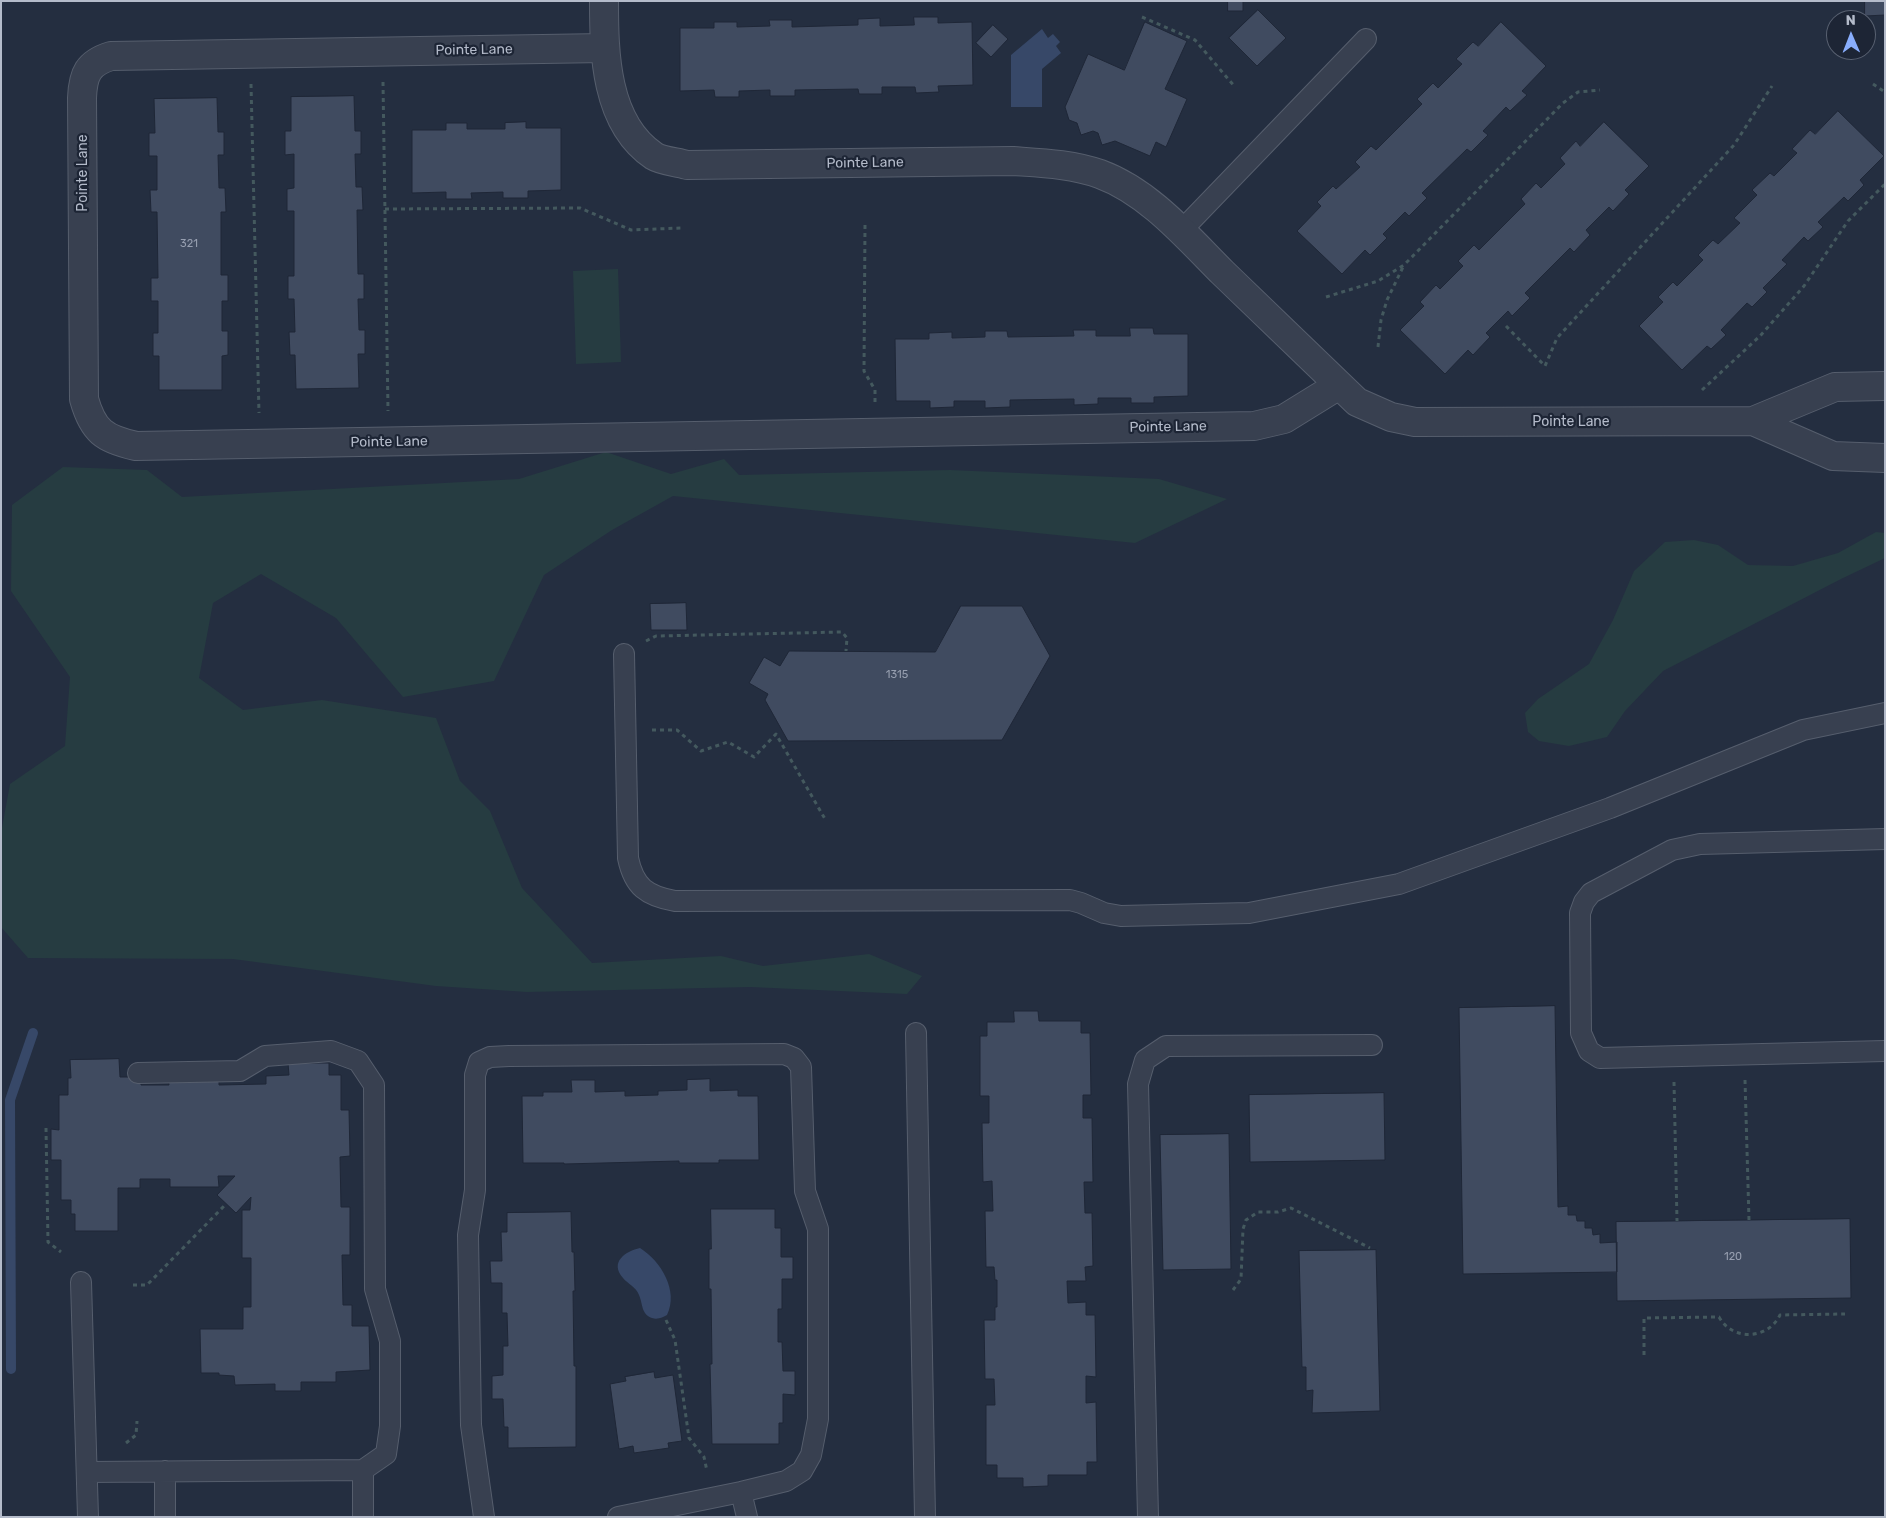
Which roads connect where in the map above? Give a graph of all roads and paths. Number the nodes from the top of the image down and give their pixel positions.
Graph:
1 (604, 1) edge
2 (1142, 17) dead end
3 (1366, 39) dead end
4 (604, 48) junction
5 (383, 52) junction
6 (250, 54) junction
7 (1874, 84) dead end
8 (1772, 86) dead end
9 (1236, 87) dead end
10 (1600, 90) dead end
11 (1885, 92) edge
12 (1885, 184) edge
13 (385, 209) junction
14 (865, 225) dead end
15 (681, 228) dead end
16 (1181, 231) junction
17 (1404, 265) junction
18 (1326, 297) dead end
19 (1506, 326) dead end
20 (1378, 347) dead end
21 (1339, 385) junction
22 (1885, 386) edge
23 (1668, 421) junction
24 (1753, 421) junction
25 (875, 433) junction
26 (388, 442) junction
27 (260, 444) junction
28 (1885, 458) edge
29 (846, 651) dead end
30 (624, 654) joint
31 (1885, 713) edge
32 (626, 729) junction
33 (825, 819) dead end
34 (1885, 839) edge
35 (916, 1033) dead end
36 (1372, 1045) dead end
37 (1885, 1051) edge
38 (1674, 1056) junction
39 (138, 1073) dead end
40 (1746, 1093) dead end
41 (46, 1128) dead end
42 (226, 1204) dead end
43 (1749, 1220) dead end
44 (1677, 1221) dead end
45 (1370, 1248) dead end
46 (62, 1252) dead end
47 (81, 1282) dead end
48 (133, 1285) dead end
49 (1233, 1290) dead end
50 (1845, 1314) dead end
51 (666, 1320) dead end
52 (1644, 1355) dead end
53 (363, 1470) junction
54 (165, 1471) junction
55 (87, 1472) junction
56 (741, 1492) junction
57 (712, 1498) junction
58 (88, 1517) edge
59 (165, 1517) edge
60 (363, 1517) edge
61 (484, 1517) edge
62 (618, 1517) edge
63 (747, 1517) edge
64 (925, 1517) edge
65 (1148, 1517) edge

1 - 4 street
2 - 9 path
3 - 16 lane
4 - 5 street, Pointe Lane
4 - 16 street, Pointe Lane
5 - 6 street, Pointe Lane
5 - 13 path
6 - 27 path
6 - 27 street, Pointe Lane
7 - 11 path
8 - 19 path
10 - 17 path
12 - 23 path
13 - 15 path
13 - 26 path
14 - 25 path
16 - 21 street, Pointe Lane
17 - 18 path
17 - 20 path
21 - 23 street, Pointe Lane
21 - 25 street, Pointe Lane
22 - 24 street
23 - 24 street, Pointe Lane
24 - 28 street
25 - 26 street, Pointe Lane
26 - 27 street, Pointe Lane
29 - 30 path
30 - 32 lane
31 - 32 lane
32 - 33 path
34 - 38 lane
35 - 64 lane
36 - 65 lane
37 - 38 lane
38 - 44 path
39 - 53 lane
40 - 43 path
41 - 46 path
42 - 48 path
45 - 49 path
47 - 55 lane
50 - 52 path
51 - 57 path
53 - 54 lane
53 - 60 lane
54 - 55 lane
54 - 59 lane
55 - 58 lane
56 - 57 lane
56 - 61 lane
56 - 63 lane
57 - 62 lane

